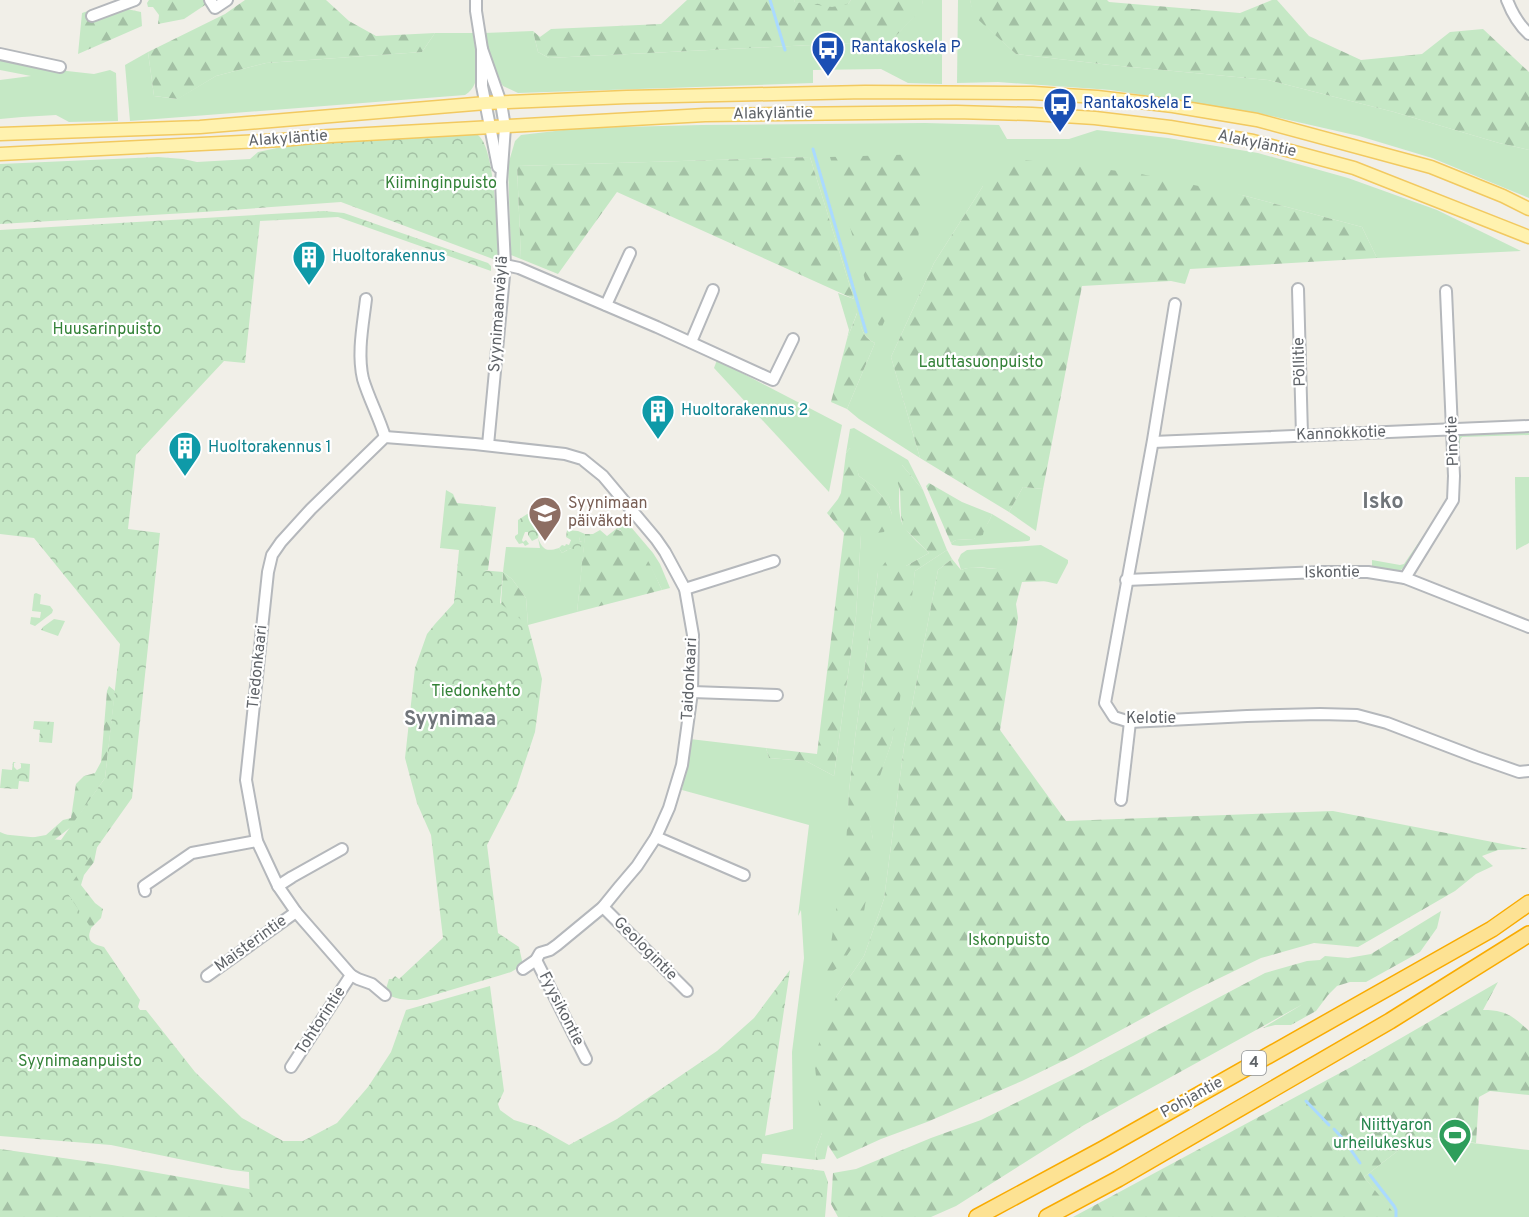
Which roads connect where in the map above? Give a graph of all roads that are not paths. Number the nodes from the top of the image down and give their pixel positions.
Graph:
1 (135, 0) edge
2 (210, 0) edge
3 (227, 0) edge
4 (476, 0) edge
5 (1507, 0) edge
6 (92, 16) dead end
7 (1529, 34) edge
8 (482, 49) junction
9 (0, 54) edge
10 (60, 67) dead end
11 (486, 103) junction
12 (501, 103) junction
13 (490, 127) junction
14 (505, 127) junction
15 (0, 134) edge
16 (0, 154) edge
17 (501, 182) junction
18 (1529, 209) edge
19 (1529, 237) edge
20 (630, 253) dead end
21 (505, 265) junction
22 (1298, 289) dead end
23 (713, 290) dead end
24 (1446, 291) dead end
25 (366, 299) dead end
26 (1175, 304) dead end
27 (606, 306) junction
28 (793, 339) dead end
29 (691, 342) junction
30 (1529, 426) edge
31 (1452, 430) junction
32 (1302, 435) junction
33 (384, 437) junction
34 (1153, 442) junction
35 (488, 445) junction
36 (774, 561) dead end
37 (1404, 578) junction
38 (1126, 580) junction
39 (685, 589) junction
40 (1529, 627) edge
41 (692, 692) junction
42 (777, 695) dead end
43 (1130, 722) junction
44 (1529, 771) edge
45 (1121, 800) dead end
46 (656, 837) junction
47 (257, 841) junction
48 (342, 849) dead end
49 (744, 875) dead end
50 (278, 886) junction
51 (146, 891) dead end
52 (1529, 903) edge
53 (603, 907) junction
54 (296, 912) junction
55 (1526, 936) edge
56 (536, 960) junction
57 (523, 969) dead end
58 (351, 975) junction
59 (207, 976) dead end
60 (687, 991) dead end
61 (385, 995) dead end
62 (586, 1059) dead end
63 (291, 1067) dead end
64 (976, 1217) edge
65 (1047, 1217) edge

1 - 6 street
2 - 3 street
4 - 8 street
5 - 7 street
8 - 11 street, Syynimaanväylä
8 - 12 street, Syynimaanväylä
9 - 10 street
11 - 12 main road, Alakyläntie
11 - 13 street, Syynimaanväylä
11 - 15 main road, Alakyläntie
12 - 14 street, Syynimaanväylä
12 - 18 main road, Alakyläntie
13 - 14 main road, Alakyläntie
13 - 16 main road, Alakyläntie
13 - 17 street, Syynimaanväylä
14 - 17 street, Syynimaanväylä
14 - 19 main road, Alakyläntie
17 - 21 street, Syynimaanväylä
20 - 27 street
21 - 27 street
21 - 35 street, Syynimaanväylä
22 - 32 street, Pöllitie
23 - 29 street
24 - 31 street, Pinotie
25 - 33 street
26 - 34 street, Kelotie
27 - 29 street
28 - 29 street
30 - 31 street, Kannokkotie
31 - 32 street, Kannokkotie
31 - 37 street, Pinotie
32 - 34 street, Kannokkotie
33 - 35 street
33 - 47 street, Tiedonkaari
34 - 38 street, Kelotie
35 - 39 street, Taidonkaari
36 - 39 street
37 - 38 street, Iskontie
37 - 40 street, Iskontie
38 - 43 street, Kelotie
39 - 41 street, Taidonkaari
41 - 42 street
41 - 46 street, Taidonkaari
43 - 44 street, Kelotie
43 - 45 street
46 - 49 street
46 - 53 street, Taidonkaari
47 - 50 street, Tiedonkaari
47 - 51 street
48 - 50 street
50 - 54 street, Tiedonkaari
52 - 64 highway, Pohjantie / 4
53 - 56 street, Taidonkaari
53 - 60 street, Geologintie
54 - 58 street, Tiedonkaari
54 - 59 street, Maisterintie
55 - 65 highway, Pohjantie / 4
56 - 57 street, Taidonkaari
56 - 62 street, Fyysikontie
58 - 61 street, Tiedonkaari
58 - 63 street, Tohtorintie

